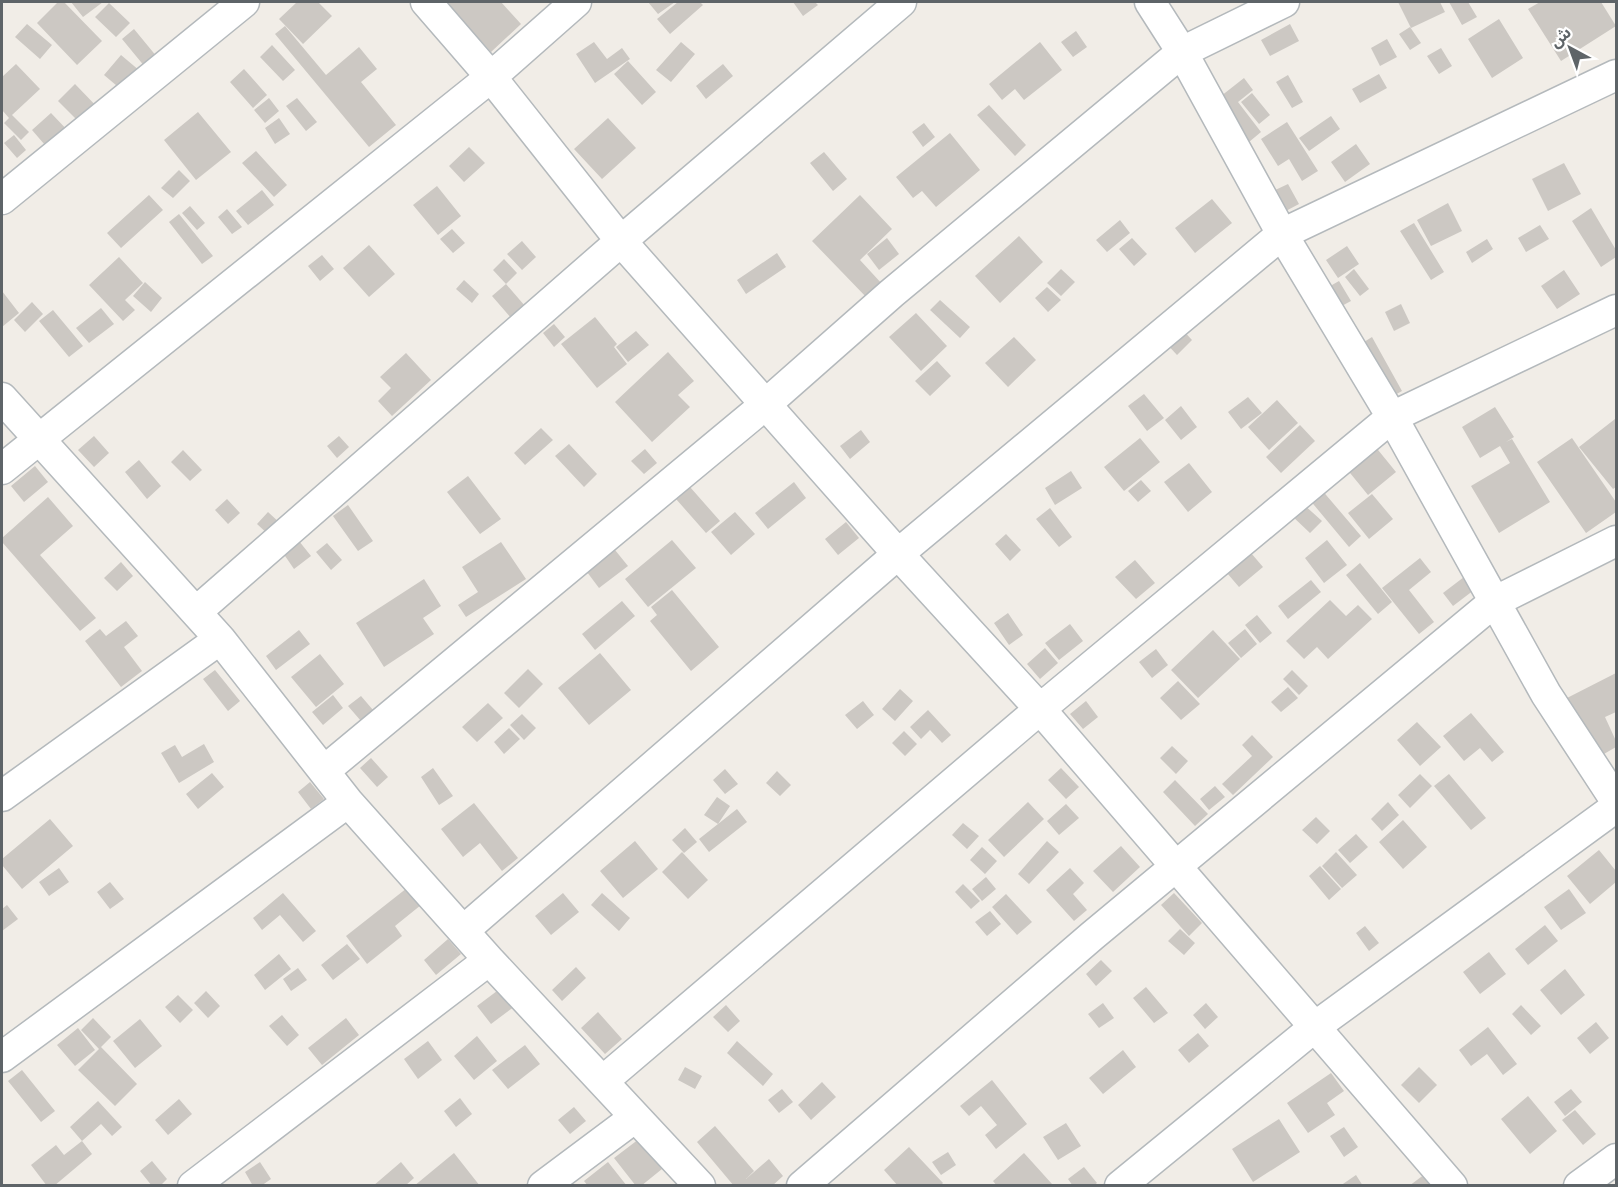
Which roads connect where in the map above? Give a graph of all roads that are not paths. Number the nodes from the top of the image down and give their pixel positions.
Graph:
1 (244, 2) edge
2 (426, 2) edge
3 (576, 2) edge
4 (901, 2) edge
5 (1150, 2) edge
6 (1284, 2) edge
7 (1182, 52) junction
8 (1617, 75) edge
9 (491, 76) junction
10 (2, 199) edge
11 (1282, 234) junction
12 (621, 241) junction
13 (1617, 310) edge
14 (2, 399) edge
15 (766, 404) junction
16 (1392, 417) junction
17 (39, 441) junction
18 (2, 469) edge
19 (1617, 541) edge
20 (898, 554) junction
21 (1494, 602) junction
22 (196, 612) junction
23 (220, 639) junction
24 (1040, 709) junction
25 (324, 771) junction
26 (2, 796) edge
27 (1617, 801) edge
28 (348, 802) junction
29 (1617, 807) edge
30 (1175, 866) junction
31 (463, 931) junction
32 (489, 960) junction
33 (1316, 1026) junction
34 (2, 1058) edge
35 (603, 1081) junction
36 (634, 1118) junction
37 (1617, 1159) edge
38 (193, 1185) edge
39 (543, 1185) edge
40 (700, 1185) edge
41 (802, 1185) edge
42 (1119, 1185) edge
43 (1452, 1185) edge
44 (1579, 1185) edge

1 - 10 street
2 - 9 street
3 - 9 street
4 - 12 street
5 - 7 street
6 - 7 street
7 - 11 street
7 - 15 street
8 - 11 street
9 - 12 street
9 - 17 street
11 - 16 street
11 - 20 street
12 - 15 street
12 - 22 street
13 - 16 street
14 - 17 street
15 - 20 street
15 - 25 street
16 - 21 street
16 - 24 street
17 - 18 street
17 - 22 street
19 - 21 street
20 - 24 street
20 - 31 street
21 - 27 street
21 - 30 street
22 - 23 street
23 - 25 street
23 - 26 street
24 - 30 street
24 - 35 street
25 - 28 street
28 - 31 street
28 - 34 street
29 - 33 street
30 - 33 street
30 - 41 street
31 - 32 street
32 - 35 street
32 - 38 street
33 - 42 street
33 - 43 street
35 - 36 street
36 - 39 street
36 - 40 street
37 - 44 street

